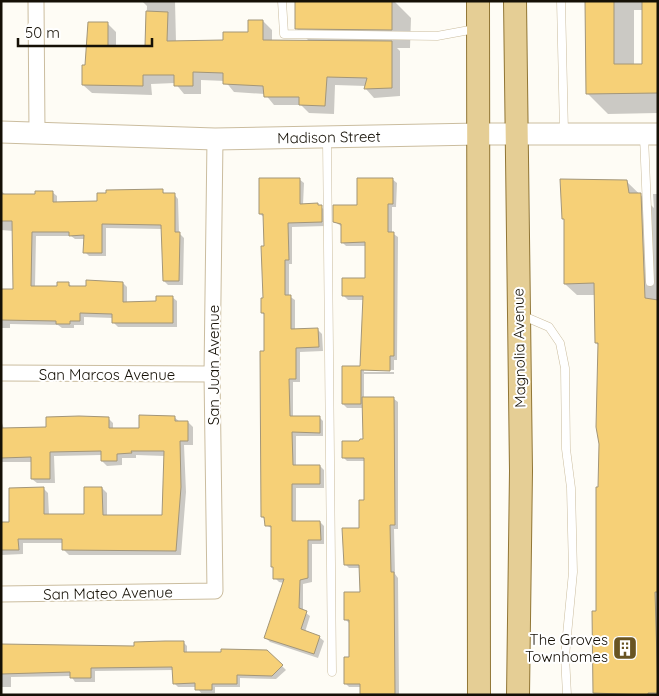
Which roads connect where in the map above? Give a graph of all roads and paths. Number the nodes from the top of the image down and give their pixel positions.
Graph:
1 (36, 1) edge
2 (282, 1) edge
3 (478, 1) edge
4 (515, 1) edge
5 (561, 1) edge
6 (478, 29) junction
7 (1, 132) edge
8 (36, 132) junction
9 (479, 134) junction
10 (516, 134) junction
11 (564, 134) junction
12 (651, 134) edge
13 (327, 137) junction
14 (214, 139) junction
15 (650, 282) dead end
16 (519, 314) junction
17 (1, 373) edge
18 (212, 374) junction
19 (215, 591) joint
20 (1, 594) edge
21 (332, 672) dead end
22 (479, 695) edge
23 (518, 695) edge
24 (567, 695) edge

1 - 8 street
2 - 6 lane
3 - 6 main road
4 - 10 main road, Magnolia Avenue
5 - 11 lane
6 - 9 main road
7 - 8 main road, Madison Street
8 - 14 main road, Madison Street
9 - 10 main road, Madison Street
9 - 13 main road, Madison Street
9 - 22 main road
10 - 11 main road, Madison Street
10 - 16 main road, Magnolia Avenue
11 - 12 main road, Madison Street
12 - 15 lane
13 - 14 main road, Madison Street
13 - 21 lane
14 - 18 street, San Juan Avenue
16 - 23 main road, Magnolia Avenue
16 - 24 lane
17 - 18 street, San Marcos Avenue
18 - 19 street, San Juan Avenue
19 - 20 street, San Mateo Avenue

